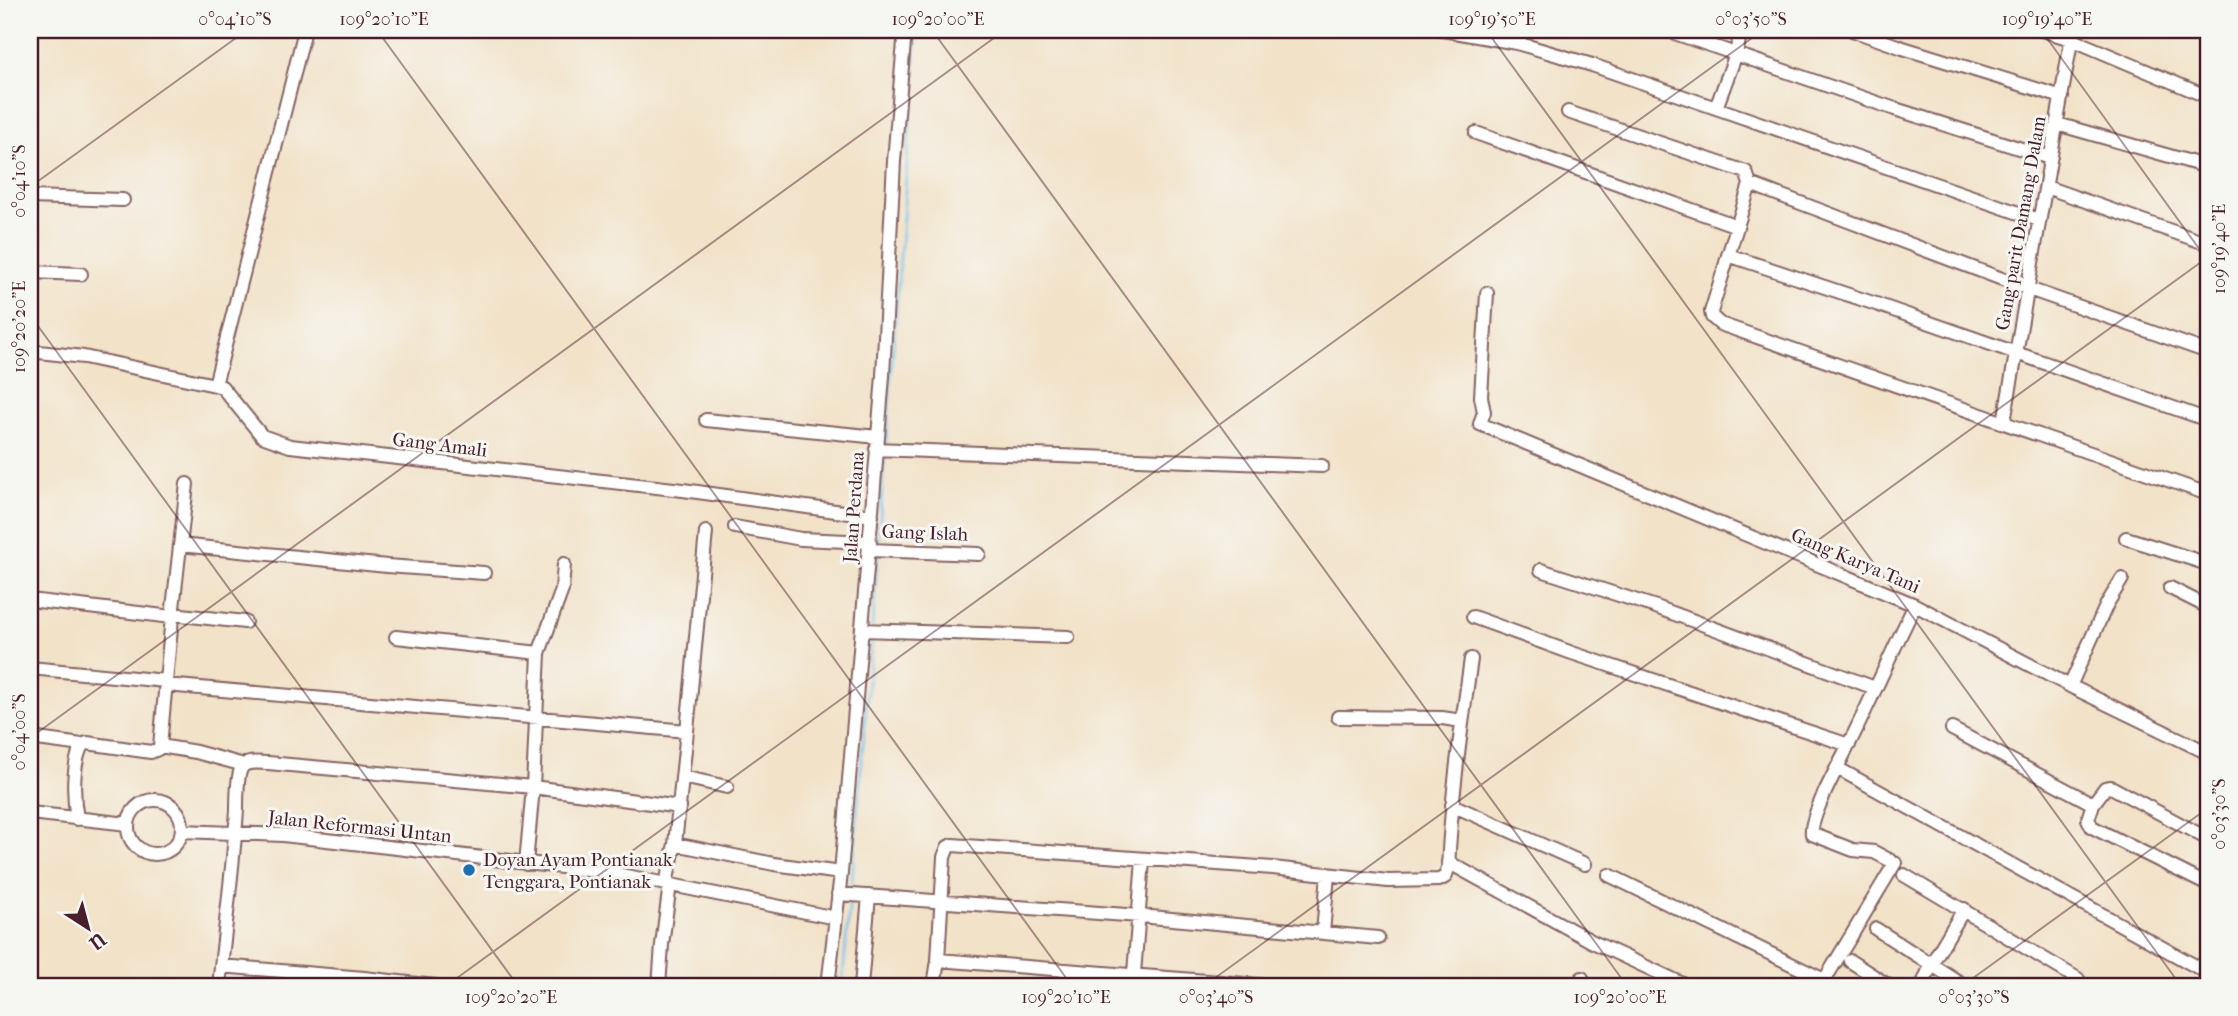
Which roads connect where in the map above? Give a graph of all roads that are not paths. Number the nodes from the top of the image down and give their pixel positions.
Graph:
1 (305, 30) edge
2 (905, 30) edge
3 (1443, 30) edge
4 (1666, 30) edge
5 (1741, 30) edge
6 (1852, 30) edge
7 (2042, 30) edge
8 (2072, 35) edge
9 (1735, 54) junction
10 (2062, 97) junction
11 (2208, 97) edge
12 (1716, 108) junction
13 (1568, 112) dead end
14 (2057, 124) junction
15 (1476, 133) dead end
16 (2050, 158) junction
17 (2208, 167) edge
18 (1750, 184) junction
19 (2046, 187) junction
20 (30, 197) edge
21 (123, 200) dead end
22 (2039, 220) junction
23 (1737, 226) junction
24 (2208, 244) edge
25 (1728, 255) junction
26 (30, 272) edge
27 (81, 274) dead end
28 (2026, 288) junction
29 (1487, 293) dead end
30 (30, 351) edge
31 (2208, 352) edge
32 (2016, 354) junction
33 (215, 385) junction
34 (2208, 420) edge
35 (706, 421) dead end
36 (2004, 422) junction
37 (882, 446) junction
38 (1322, 466) dead end
39 (187, 484) dead end
40 (2208, 494) edge
41 (872, 516) junction
42 (735, 527) dead end
43 (706, 533) dead end
44 (2126, 538) dead end
45 (180, 545) junction
46 (869, 546) junction
47 (979, 554) dead end
48 (564, 564) dead end
49 (2208, 564) edge
50 (1541, 570) dead end
51 (484, 573) dead end
52 (2122, 579) dead end
53 (2171, 588) dead end
54 (30, 600) edge
55 (1914, 605) junction
56 (2208, 607) edge
57 (172, 615) junction
58 (1473, 617) dead end
59 (245, 622) dead end
60 (869, 630) junction
61 (396, 637) dead end
62 (1068, 637) dead end
63 (539, 653) junction
64 (1471, 659) dead end
65 (30, 667) edge
66 (166, 683) junction
67 (2070, 686) junction
68 (1875, 688) junction
69 (1338, 717) dead end
70 (535, 719) junction
71 (1462, 721) junction
72 (1952, 729) dead end
73 (687, 731) junction
74 (30, 738) edge
75 (82, 745) junction
76 (160, 746) junction
77 (1849, 746) junction
78 (2208, 753) edge
79 (244, 765) junction
80 (1837, 768) junction
81 (683, 777) junction
82 (533, 787) junction
83 (727, 787) dead end
84 (2093, 804) junction
85 (1452, 805) junction
86 (680, 807) junction
87 (30, 813) edge
88 (77, 819) junction
89 (128, 824) junction
90 (182, 831) junction
91 (235, 832) junction
92 (2208, 839) edge
93 (675, 844) junction
94 (1143, 860) junction
95 (1448, 862) junction
96 (526, 864) junction
97 (1585, 864) dead end
98 (841, 873) junction
99 (1328, 874) junction
100 (1609, 875) dead end
101 (1904, 875) dead end
102 (668, 883) junction
103 (2208, 885) edge
104 (853, 895) junction
105 (942, 901) junction
106 (1964, 909) junction
107 (1140, 916) junction
108 (836, 918) junction
109 (1877, 929) dead end
110 (1323, 933) junction
111 (1378, 938) dead end
112 (938, 960) junction
113 (1850, 961) dead end
114 (1932, 963) junction
115 (221, 966) junction
116 (2208, 973) edge
117 (2078, 979) dead end
118 (1134, 980) edge
119 (1822, 983) edge
120 (219, 986) edge
121 (435, 986) edge
122 (659, 986) edge
123 (828, 986) edge
124 (861, 986) edge
125 (934, 986) edge
126 (1271, 986) edge
127 (1687, 986) edge
128 (1889, 986) edge
129 (1922, 986) edge
130 (1965, 986) edge

1 - 33 street
2 - 37 street, Jalan Perdana
3 - 12 street
4 - 9 street
5 - 9 street
6 - 10 street
7 - 8 street
8 - 10 street, Gang parit Damang Dalam
8 - 11 street
9 - 12 street
9 - 16 street
10 - 14 street, Gang parit Damang Dalam
12 - 22 street
13 - 18 street
14 - 16 street, Gang parit Damang Dalam
14 - 17 street
15 - 23 street
16 - 19 street, Gang parit Damang Dalam
18 - 23 street
18 - 28 street
19 - 22 street, Gang parit Damang Dalam
19 - 24 street
20 - 21 street
22 - 28 street, Gang parit Damang Dalam
23 - 25 street
25 - 32 street
25 - 36 street
26 - 27 street
28 - 31 street
28 - 32 street, Gang parit Damang Dalam
29 - 55 street, Gang Karya Tani
30 - 33 street
32 - 34 street
32 - 36 street, Gang parit Damang Dalam
33 - 41 street, Gang Amali
35 - 37 street
36 - 40 street
37 - 38 street
37 - 41 street, Jalan Perdana
39 - 45 street
41 - 46 street, Jalan Perdana
42 - 46 street, Gang Islah
43 - 73 street
44 - 49 street
45 - 51 street
45 - 57 street
46 - 47 street, Gang Islah
46 - 60 street, Jalan Perdana
48 - 63 street
50 - 68 street
52 - 67 street
53 - 56 street
54 - 57 street
55 - 67 street, Gang Karya Tani
55 - 68 street
57 - 59 street
57 - 66 street
58 - 77 street
60 - 62 street
60 - 98 street, Jalan Perdana
61 - 63 street
63 - 70 street
64 - 71 street
65 - 66 street
66 - 70 street
66 - 76 street
67 - 78 street, Gang Karya Tani
68 - 77 street
69 - 71 street
70 - 73 street
70 - 82 street
71 - 85 street
72 - 84 street
73 - 81 street
74 - 75 street
75 - 76 street
75 - 88 street
76 - 79 street
77 - 80 street
79 - 82 street
79 - 91 street
80 - 116 street
80 - 119 street
81 - 83 street
81 - 86 street
82 - 86 street
82 - 96 street
84 - 92 street
84 - 103 street
85 - 95 street
85 - 97 street
86 - 93 street
87 - 88 street
88 - 89 street
89 - 90 street
89 - 90 street
90 - 91 street, Jalan Reformasi Untan
91 - 96 street, Jalan Reformasi Untan
91 - 115 street
93 - 98 street
93 - 102 street
94 - 99 street
94 - 105 street
94 - 107 street
95 - 99 street
95 - 127 street
96 - 102 street, Jalan Reformasi Untan
98 - 104 street, Jalan Perdana
99 - 110 street
100 - 119 street
101 - 106 street
102 - 108 street, Jalan Reformasi Untan
102 - 122 street
104 - 105 street
104 - 108 street, Jalan Perdana
104 - 124 street
105 - 107 street
105 - 112 street
106 - 114 street
106 - 117 street
107 - 110 street
107 - 118 street
108 - 123 street, Jalan Perdana
109 - 114 street
110 - 111 street
112 - 118 street
112 - 125 street
113 - 128 street
114 - 129 street
114 - 130 street
115 - 120 street
115 - 121 street
118 - 126 street

